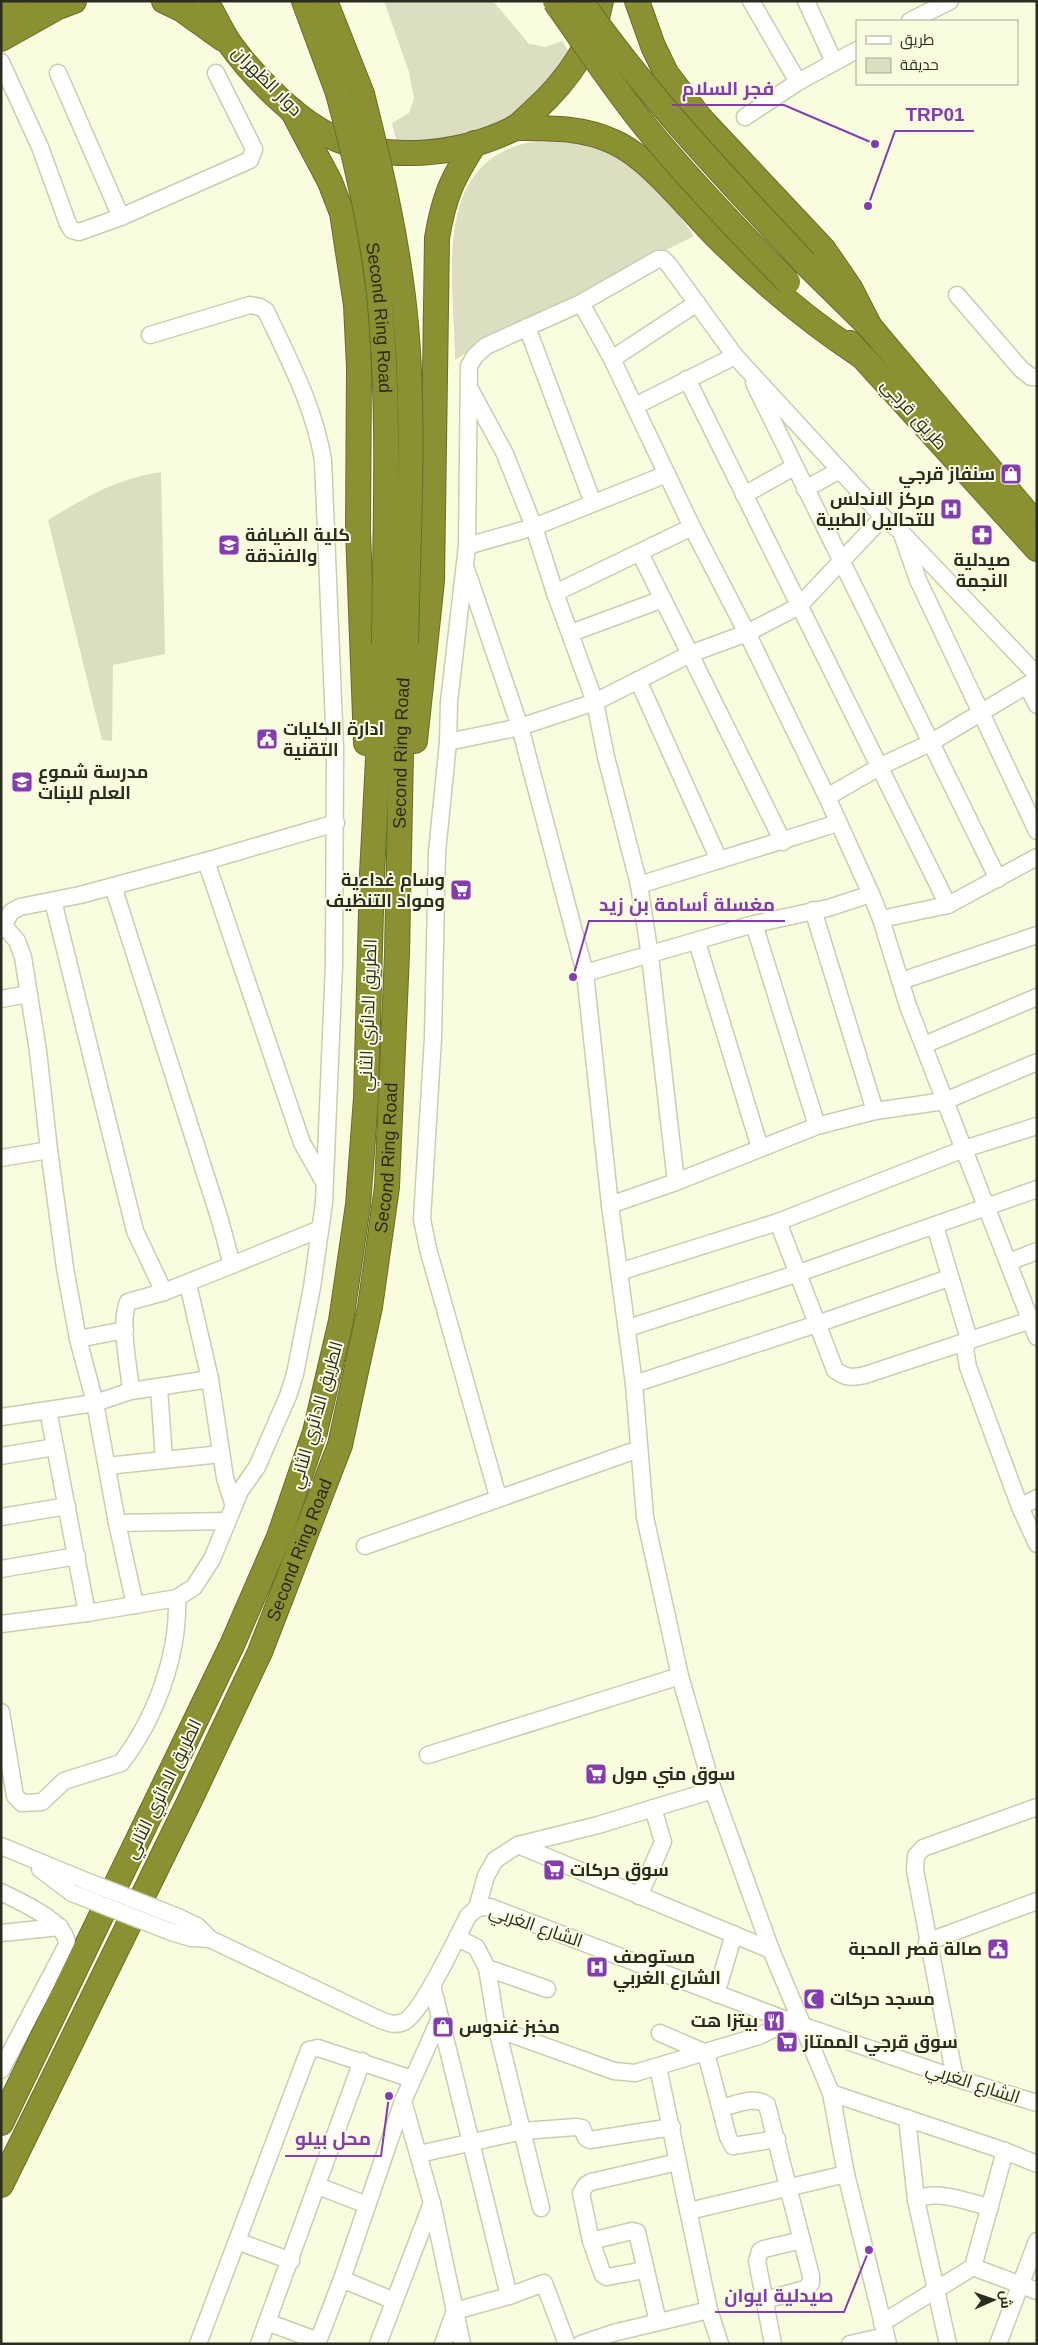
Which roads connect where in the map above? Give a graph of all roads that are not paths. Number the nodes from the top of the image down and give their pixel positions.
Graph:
1 (33, 1) edge
2 (74, 1) edge
3 (164, 1) edge
4 (206, 1) edge
5 (304, 1) edge
6 (325, 1) edge
7 (555, 1) edge
8 (581, 1) edge
9 (601, 1) edge
10 (637, 1) edge
11 (751, 1) edge
12 (806, 1) edge
13 (949, 2) edge
14 (1, 17) edge
15 (912, 20) edge
16 (1, 39) edge
17 (230, 44) junction
18 (856, 51) edge
19 (1, 62) edge
20 (834, 62) junction
21 (58, 72) dead end
22 (216, 73) dead end
23 (798, 82) junction
24 (292, 110) junction
25 (745, 118) dead end
26 (514, 128) junction
27 (475, 143) junction
28 (122, 217) junction
29 (957, 295) dead end
30 (581, 303) junction
31 (697, 303) junction
32 (527, 327) junction
33 (870, 327) junction
34 (150, 335) dead end
35 (860, 355) junction
36 (612, 359) junction
37 (741, 362) junction
38 (1037, 377) edge
39 (687, 379) junction
40 (470, 389) junction
41 (635, 406) junction
42 (794, 467) junction
43 (840, 470) junction
44 (667, 474) junction
45 (805, 489) junction
46 (744, 495) junction
47 (593, 503) junction
48 (883, 517) junction
49 (1037, 525) edge
50 (534, 527) junction
51 (692, 527) junction
52 (900, 530) junction
53 (468, 546) junction
54 (1037, 549) edge
55 (640, 553) junction
56 (841, 562) junction
57 (466, 569) junction
58 (555, 593) junction
59 (663, 599) junction
60 (799, 606) junction
61 (571, 633) junction
62 (747, 633) junction
63 (395, 644) junction
64 (690, 654) junction
65 (638, 680) junction
66 (1034, 680) edge
67 (595, 702) junction
68 (1037, 705) edge
69 (981, 714) junction
70 (520, 728) junction
71 (448, 742) junction
72 (930, 743) junction
73 (881, 766) junction
74 (827, 797) junction
75 (336, 823) junction
76 (838, 823) junction
77 (1037, 831) edge
78 (783, 842) junction
79 (1037, 857) edge
80 (719, 860) junction
81 (206, 861) junction
82 (399, 873) junction
83 (372, 874) junction
84 (998, 879) junction
85 (113, 886) junction
86 (639, 886) junction
87 (871, 894) junction
88 (53, 901) junction
89 (948, 904) junction
90 (813, 910) junction
91 (881, 919) junction
92 (754, 924) junction
93 (2, 925) edge
94 (1037, 935) edge
95 (9, 941) edge
96 (697, 942) junction
97 (650, 956) junction
98 (585, 973) junction
99 (901, 982) junction
100 (29, 994) junction
101 (1037, 997) edge
102 (1, 998) edge
103 (924, 1045) junction
104 (1037, 1062) edge
105 (945, 1101) junction
106 (875, 1111) junction
107 (817, 1126) junction
108 (1037, 1126) edge
109 (760, 1148) junction
110 (964, 1149) junction
111 (49, 1150) junction
112 (1, 1158) edge
113 (676, 1182) junction
114 (325, 1184) junction
115 (1037, 1188) edge
116 (610, 1206) junction
117 (987, 1206) junction
118 (778, 1222) junction
119 (935, 1226) junction
120 (320, 1228) junction
121 (1037, 1251) edge
122 (1009, 1262) junction
123 (232, 1265) junction
124 (619, 1272) junction
125 (799, 1273) junction
126 (949, 1278) junction
127 (188, 1284) junction
128 (164, 1292) junction
129 (1034, 1320) edge
130 (817, 1324) junction
131 (628, 1328) junction
132 (125, 1330) junction
133 (1037, 1337) edge
134 (78, 1339) junction
135 (970, 1339) junction
136 (210, 1379) junction
137 (634, 1384) junction
138 (159, 1388) junction
139 (131, 1391) junction
140 (95, 1403) junction
141 (48, 1410) junction
142 (1, 1416) edge
143 (55, 1447) junction
144 (640, 1449) junction
145 (221, 1454) junction
146 (1, 1456) edge
147 (164, 1460) junction
148 (107, 1466) junction
149 (498, 1497) junction
150 (1037, 1498) edge
151 (68, 1506) junction
152 (1020, 1507) junction
153 (231, 1514) junction
154 (1, 1517) edge
155 (117, 1523) junction
156 (1037, 1544) edge
157 (365, 1546) dead end
158 (77, 1556) junction
159 (1, 1569) edge
160 (177, 1598) junction
161 (135, 1605) junction
162 (87, 1613) junction
163 (1, 1624) edge
164 (260, 1652) joint
165 (680, 1676) junction
166 (1, 1712) edge
167 (428, 1755) dead end
168 (713, 1790) junction
169 (1037, 1807) edge
170 (653, 1808) junction
171 (518, 1845) junction
172 (1, 1846) edge
173 (22, 1856) junction
174 (1, 1892) edge
175 (639, 1896) junction
176 (1037, 1901) edge
177 (478, 1908) junction
178 (175, 1924) junction
179 (60, 1927) junction
180 (1, 1932) edge
181 (734, 1934) junction
182 (457, 1938) junction
183 (927, 1942) junction
184 (771, 1950) junction
185 (487, 1968) junction
186 (432, 1985) junction
187 (547, 1989) dead end
188 (716, 1994) junction
189 (440, 2018) junction
190 (795, 2023) junction
191 (497, 2029) junction
192 (660, 2033) dead end
193 (706, 2054) junction
194 (362, 2061) junction
195 (658, 2067) junction
196 (1, 2070) edge
197 (955, 2078) junction
198 (412, 2079) junction
199 (831, 2093) junction
200 (403, 2101) junction
201 (1037, 2103) edge
202 (721, 2108) junction
203 (907, 2118) junction
204 (1, 2123) edge
205 (672, 2127) junction
206 (523, 2132) junction
207 (777, 2139) junction
208 (471, 2144) junction
209 (1005, 2150) junction
210 (419, 2154) junction
211 (678, 2162) junction
212 (1037, 2164) edge
213 (846, 2174) junction
214 (1, 2185) edge
215 (318, 2186) junction
216 (788, 2186) junction
217 (916, 2200) junction
218 (432, 2203) junction
219 (367, 2205) junction
220 (990, 2207) junction
221 (541, 2208) dead end
222 (688, 2211) junction
223 (802, 2240) junction
224 (238, 2241) junction
225 (591, 2241) junction
226 (1037, 2241) edge
227 (291, 2261) junction
228 (973, 2267) junction
229 (645, 2270) junction
230 (342, 2279) junction
231 (1029, 2288) edge
232 (938, 2290) junction
233 (509, 2296) junction
234 (765, 2300) junction
235 (394, 2301) junction
236 (710, 2310) junction
237 (455, 2311) junction
238 (267, 2322) junction
239 (658, 2322) junction
240 (885, 2334) edge
241 (614, 2339) edge
242 (317, 2342) edge
243 (198, 2344) edge
244 (259, 2344) edge
245 (378, 2344) edge
246 (443, 2344) edge
247 (462, 2344) edge
248 (567, 2344) edge
249 (581, 2344) edge
250 (720, 2344) edge
251 (772, 2344) edge
252 (850, 2344) edge
253 (948, 2344) edge
254 (998, 2344) edge

1 - 14 highway
2 - 16 highway
3 - 17 highway
4 - 17 highway, دوار الظهران
5 - 63 highway, Second Ring Road, bridge
6 - 63 highway, bridge
7 - 35 highway, طريق قرجي, bridge
8 - 33 highway, طريق قرجي, bridge
9 - 26 highway, دوار الظهران
10 - 33 highway
11 - 23 street
12 - 20 street
13 - 15 street
17 - 24 highway, دوار الظهران
18 - 20 street
19 - 28 street
20 - 23 street
21 - 28 street
22 - 28 street
23 - 25 street
24 - 27 highway, دوار الظهران
24 - 83 highway
26 - 27 highway, دوار الظهران
26 - 35 highway
27 - 82 highway
29 - 38 street
30 - 31 street
30 - 32 street
30 - 36 street
31 - 36 street
31 - 37 street
32 - 40 street
32 - 47 street
33 - 49 highway, طريق قرجي
34 - 75 street
35 - 54 highway, طريق قرجي
36 - 41 street
37 - 39 street
37 - 42 street
37 - 43 street
39 - 41 street
39 - 46 street
40 - 50 street
40 - 53 street
41 - 44 street
42 - 45 street
42 - 46 street
43 - 45 street
43 - 48 street
44 - 47 street
44 - 51 street
45 - 56 street
46 - 60 street
47 - 50 street
48 - 52 street
48 - 56 street
50 - 53 street
50 - 58 street
51 - 55 street
51 - 62 street
52 - 66 street
52 - 69 street
53 - 57 street
55 - 58 street
55 - 59 street
56 - 60 street
56 - 72 street
57 - 70 street
57 - 71 street
58 - 61 street
59 - 61 street
59 - 64 street
60 - 62 street
60 - 73 street
61 - 67 street
62 - 64 street
62 - 74 street
63 - 82 highway, Second Ring Road
63 - 83 highway, الطريق الدائري الثاني
64 - 65 street
64 - 78 street
65 - 67 street
65 - 80 street
66 - 68 street
66 - 69 street
67 - 70 street
67 - 86 street
69 - 72 street
69 - 77 street
70 - 71 street
70 - 98 street
71 - 149 street
72 - 73 street
72 - 84 street
73 - 74 street
73 - 89 street
74 - 76 street
75 - 81 street
75 - 114 street
76 - 78 street
76 - 87 street
78 - 80 street
79 - 84 street
80 - 86 street
81 - 85 street
81 - 114 street
82 - 164 highway, Second Ring Road
83 - 204 highway, الطريق الدائري الثاني
84 - 89 street
85 - 88 street
85 - 123 street
86 - 97 street
87 - 90 street
87 - 91 street
88 - 93 street
88 - 128 street
89 - 91 street
90 - 92 street
90 - 106 street
91 - 99 street
92 - 96 street
92 - 107 street
93 - 95 street
94 - 99 street
95 - 100 street
96 - 97 street
96 - 109 street
97 - 98 street
97 - 113 street
98 - 116 street
99 - 103 street
100 - 102 street
100 - 111 street
101 - 103 street
103 - 105 street
104 - 105 street
105 - 106 street
105 - 110 street
106 - 107 street
107 - 109 street
108 - 110 street
109 - 113 street
110 - 117 street
110 - 118 street
111 - 112 street
111 - 134 street
113 - 116 street
114 - 120 street
115 - 117 street
116 - 124 street
117 - 119 street
117 - 122 street
118 - 124 street
118 - 125 street
119 - 125 street
119 - 126 street
120 - 123 street
120 - 153 street
121 - 122 street
122 - 129 street
123 - 127 street
124 - 131 street
125 - 130 street
125 - 131 street
126 - 130 street
126 - 135 street
127 - 128 street
127 - 136 street
128 - 132 street
129 - 133 street
129 - 135 street
130 - 135 street
130 - 137 street
131 - 137 street
132 - 134 street
132 - 139 street
134 - 140 street
135 - 152 street
136 - 138 street
136 - 145 street
137 - 144 street
138 - 139 street
138 - 147 street
139 - 140 street
140 - 141 street
140 - 148 street
141 - 142 street
141 - 143 street
143 - 146 street
143 - 151 street
144 - 149 street
144 - 165 street
145 - 147 street
145 - 153 street
147 - 148 street
148 - 155 street
149 - 157 street
150 - 152 street
151 - 154 street
151 - 158 street
152 - 156 street
153 - 155 street
153 - 160 street
155 - 161 street
158 - 159 street
158 - 162 street
160 - 161 street
160 - 166 street
161 - 162 street
162 - 163 street
164 - 214 highway, الطريق الدائري الثاني
165 - 167 street
165 - 168 street
168 - 170 street
168 - 184 street
169 - 183 street
170 - 171 street
170 - 175 street
171 - 175 street
171 - 177 street
172 - 173 street
173 - 178 street, bridge
173 - 178 street, bridge
174 - 179 street
175 - 181 street
176 - 183 street
177 - 182 street, الشارع الغربي
177 - 188 street, الشارع الغربي
178 - 186 street, الشارع الغربي
179 - 180 street
179 - 196 street
181 - 184 street
181 - 188 street
182 - 185 street
182 - 186 street, الشارع الغربي
183 - 197 street
184 - 190 street
185 - 187 street
185 - 191 street
186 - 189 street
188 - 190 street, الشارع الغربي
189 - 198 street
189 - 208 street
190 - 193 street
190 - 197 street, الشارع الغربي
190 - 199 street
191 - 195 street
191 - 206 street
192 - 193 street
193 - 195 street
193 - 202 street
194 - 198 street
194 - 215 street
194 - 224 street
195 - 205 street
197 - 201 street, الشارع الغربي
198 - 200 street
199 - 203 street
199 - 213 street
200 - 210 street
200 - 219 street
202 - 207 street
202 - 207 street
203 - 209 street
203 - 217 street
205 - 206 street
205 - 211 street
206 - 208 street
206 - 221 street
207 - 216 street
208 - 210 street
208 - 233 street
209 - 212 street
209 - 220 street
210 - 218 street
211 - 222 street
211 - 225 street
213 - 216 street
213 - 240 street
215 - 219 street
215 - 227 street
216 - 222 street
216 - 223 street
217 - 220 street
217 - 232 street
218 - 235 street
218 - 237 street
219 - 230 street
220 - 228 street
222 - 236 street
223 - 234 street
223 - 234 street
224 - 227 street
224 - 243 street
225 - 229 street
225 - 229 street
226 - 231 street
227 - 238 street
228 - 231 street
228 - 232 street
229 - 239 street
230 - 235 street
230 - 242 street
231 - 254 street
232 - 240 street
232 - 253 street
233 - 237 street
233 - 248 street
234 - 251 street
235 - 245 street
236 - 239 street
236 - 250 street
237 - 246 street
237 - 247 street
238 - 242 street
238 - 244 street
239 - 241 street
240 - 252 street
241 - 249 street

